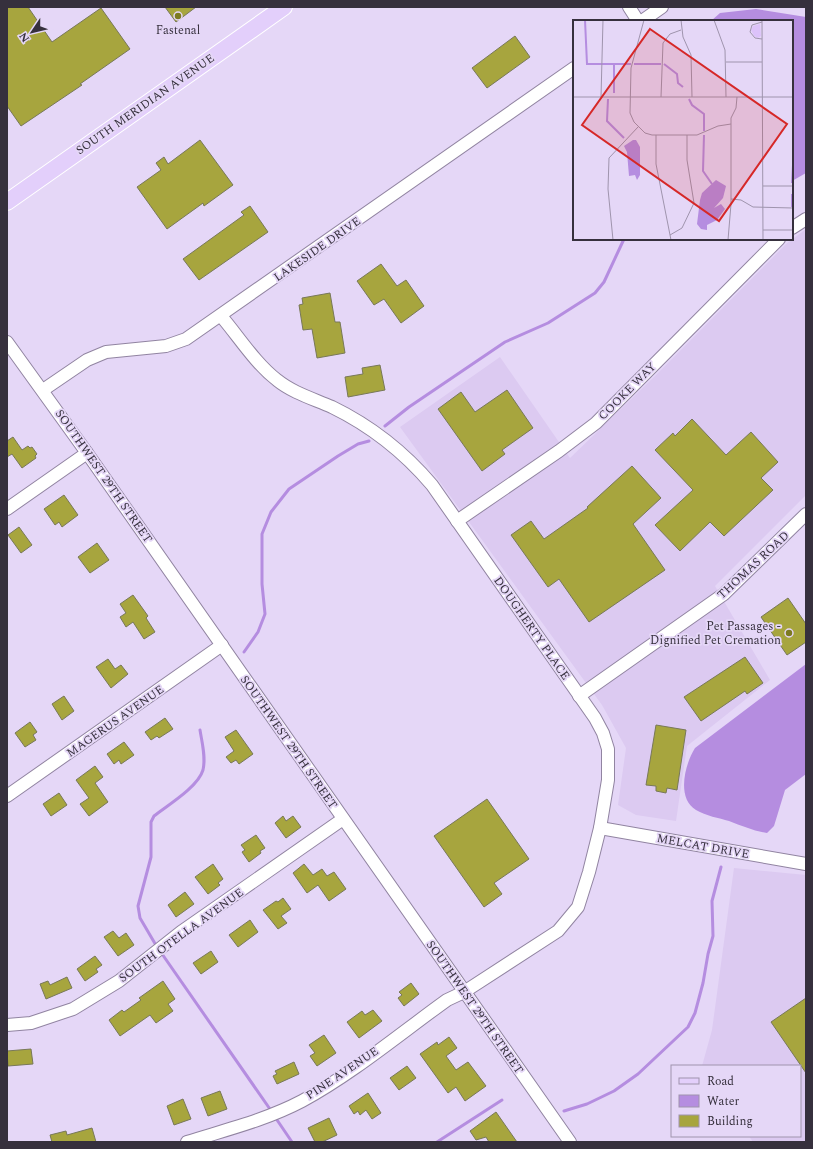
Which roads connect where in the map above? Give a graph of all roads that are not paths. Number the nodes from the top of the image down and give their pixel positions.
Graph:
1 (284, 7) edge
2 (629, 7) edge
3 (662, 7) edge
4 (637, 20) edge
5 (643, 20) edge
6 (573, 69) edge
7 (7, 202) edge
8 (806, 219) edge
9 (793, 227) edge
10 (778, 240) edge
11 (221, 316) junction
12 (7, 342) edge
13 (43, 390) junction
14 (87, 453) junction
15 (7, 510) edge
16 (806, 514) edge
17 (457, 522) junction
18 (222, 644) junction
19 (579, 696) junction
20 (7, 796) edge
21 (343, 819) junction
22 (600, 828) junction
23 (806, 864) edge
24 (464, 992) junction
25 (7, 1025) edge
26 (187, 1142) edge
27 (570, 1142) edge

1 - 7 main road, SOUTH MERIDIAN AVENUE
2 - 4 street
3 - 5 street
6 - 11 street, LAKESIDE DRIVE
8 - 9 street
10 - 17 street, COOKE WAY
11 - 13 street, LAKESIDE DRIVE
11 - 17 street, DOUGHERTY PLACE
12 - 13 street, SOUTHWEST 29TH STREET
13 - 14 street, SOUTHWEST 29TH STREET
14 - 15 street
14 - 18 street, SOUTHWEST 29TH STREET
16 - 19 street, THOMAS ROAD
17 - 19 street, DOUGHERTY PLACE
18 - 20 street, MAGERUS AVENUE
18 - 21 street, SOUTHWEST 29TH STREET
19 - 22 street, DOUGHERTY PLACE
21 - 24 street, SOUTHWEST 29TH STREET
21 - 25 street, SOUTH OTELLA AVENUE
22 - 23 street, MELCAT DRIVE
22 - 24 street, DOUGHERTY PLACE
24 - 26 street, PINE AVENUE
24 - 27 street, SOUTHWEST 29TH STREET

